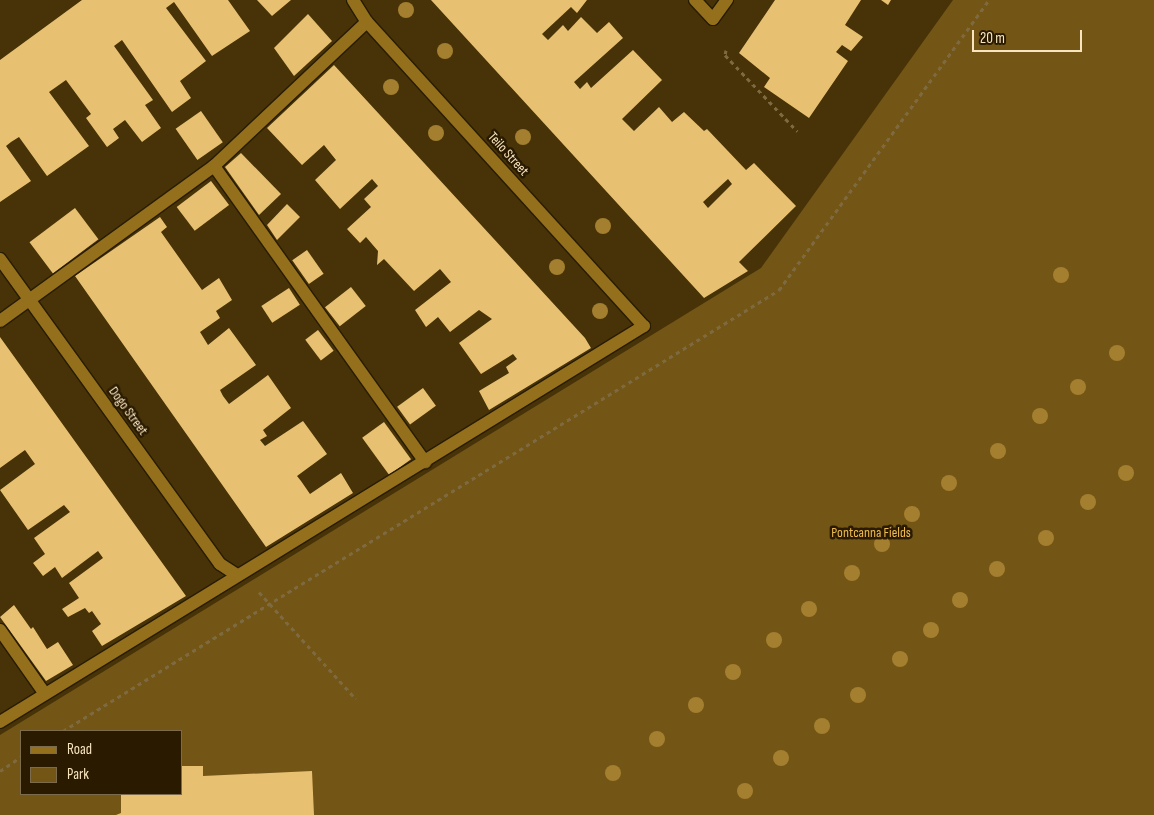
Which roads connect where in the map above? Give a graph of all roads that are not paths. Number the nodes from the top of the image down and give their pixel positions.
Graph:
1 (353, 0) edge
2 (695, 0) edge
3 (727, 0) edge
4 (367, 22) junction
5 (214, 166) junction
6 (0, 259) edge
7 (29, 299) junction
8 (0, 321) edge
9 (425, 462) junction
10 (237, 576) junction
11 (0, 630) edge
12 (45, 694) junction
13 (0, 722) edge

1 - 4 street, Teilo Street
2 - 3 street
4 - 5 street
4 - 9 street, Teilo Street
5 - 7 street
5 - 9 street
6 - 7 street, Dogo Street
7 - 8 street
7 - 10 street, Dogo Street
9 - 10 street
10 - 12 street
11 - 12 street
12 - 13 street

